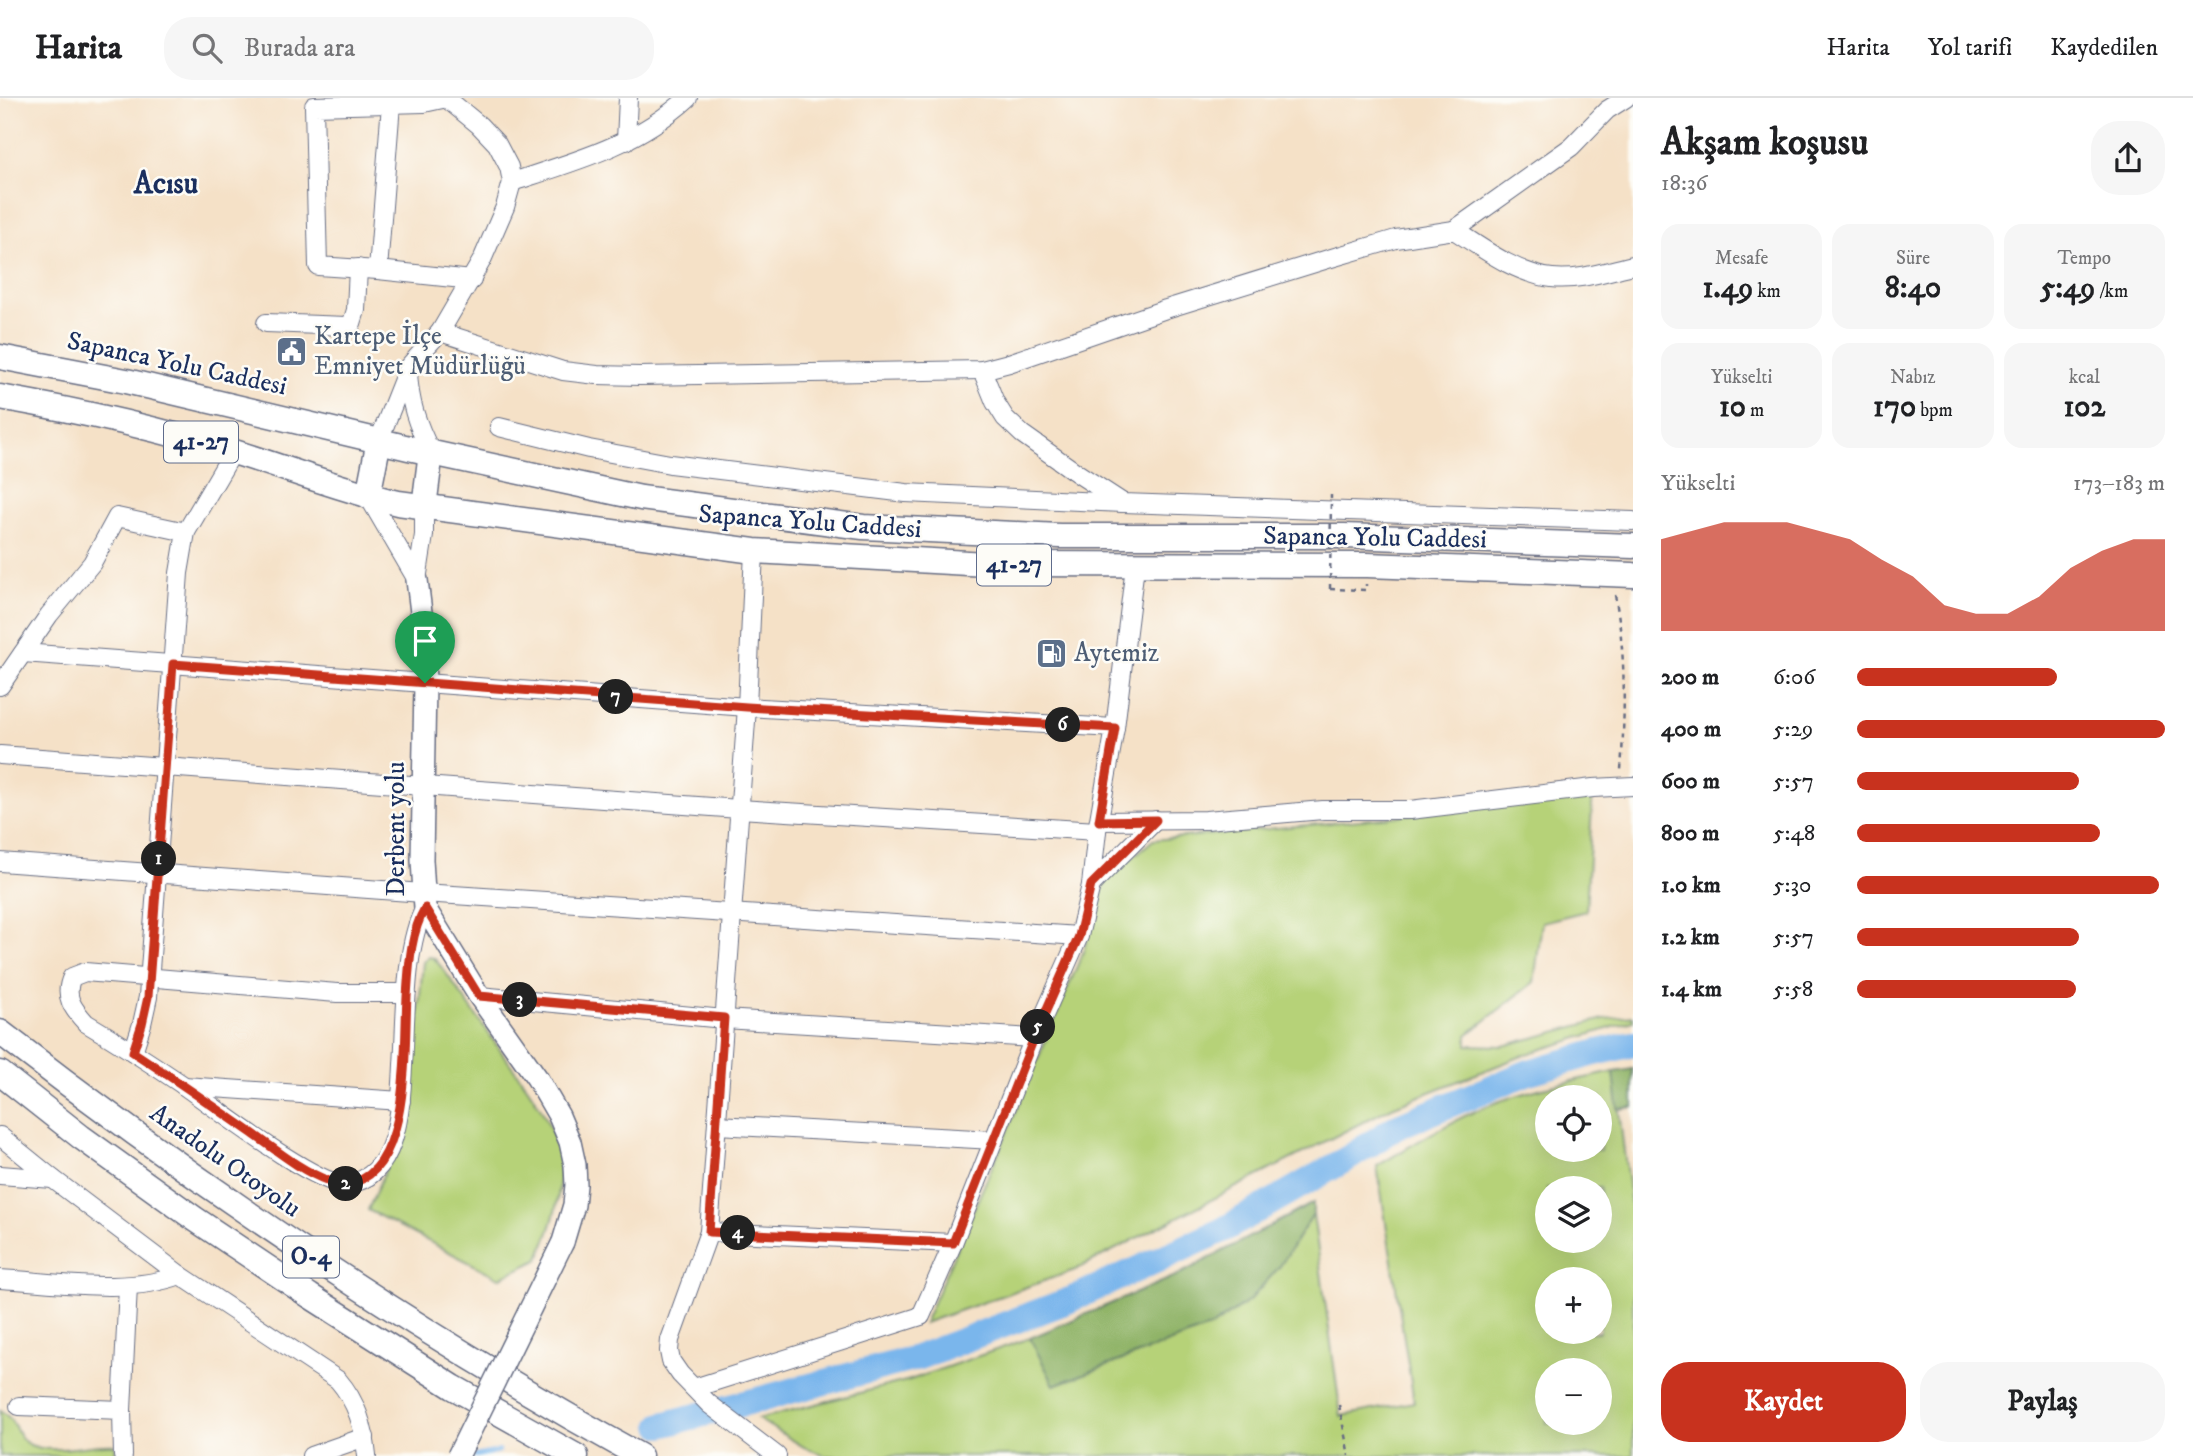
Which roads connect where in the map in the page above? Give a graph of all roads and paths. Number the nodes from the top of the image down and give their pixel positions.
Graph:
1 (447, 98) edge
2 (628, 98) edge
3 (688, 98) edge
4 (1626, 98) edge
5 (314, 102) edge
6 (391, 104) junction
7 (1605, 104) edge
8 (626, 141) junction
9 (512, 182) junction
10 (1454, 230) junction
11 (1633, 265) edge
12 (358, 268) junction
13 (379, 270) junction
14 (472, 280) junction
15 (266, 323) dead end
16 (440, 332) junction
17 (0, 357) edge
18 (408, 367) junction
19 (982, 370) junction
20 (0, 397) edge
21 (499, 427) dead end
22 (379, 440) junction
23 (233, 452) junction
24 (430, 452) junction
25 (1331, 495) dead end
26 (368, 496) junction
27 (1123, 503) junction
28 (424, 507) junction
29 (1633, 521) edge
30 (186, 532) junction
31 (1633, 546) edge
32 (754, 551) junction
33 (1135, 566) junction
34 (1622, 575) edge
35 (417, 580) junction
36 (1366, 590) dead end
37 (23, 653) junction
38 (173, 664) junction
39 (425, 683) junction
40 (0, 686) edge
41 (747, 707) junction
42 (1115, 728) junction
43 (0, 755) edge
44 (166, 768) junction
45 (423, 787) junction
46 (1626, 787) edge
47 (739, 810) junction
48 (1156, 820) junction
49 (1098, 826) junction
50 (0, 862) edge
51 (158, 874) junction
52 (1091, 885) junction
53 (424, 901) junction
54 (732, 914) junction
55 (1079, 936) junction
56 (150, 976) junction
57 (407, 993) junction
58 (479, 996) junction
59 (724, 1018) junction
60 (0, 1032) edge
61 (1034, 1038) junction
62 (133, 1052) junction
63 (0, 1073) edge
64 (184, 1086) junction
65 (401, 1101) junction
66 (717, 1125) junction
67 (0, 1136) edge
68 (994, 1140) junction
69 (0, 1175) edge
70 (53, 1179) junction
71 (709, 1232) junction
72 (953, 1243) junction
73 (180, 1275) junction
74 (0, 1279) edge
75 (128, 1286) junction
76 (694, 1388) junction
77 (1339, 1405) dead end
78 (19, 1406) dead end
79 (122, 1410) junction
80 (365, 1437) junction
81 (123, 1456) edge
82 (311, 1456) edge
83 (367, 1456) edge
84 (458, 1456) edge
85 (576, 1456) edge
86 (640, 1456) edge
87 (777, 1456) edge
88 (1349, 1456) edge

1 - 6 street
1 - 9 street
2 - 8 street
3 - 8 street
4 - 7 street
5 - 6 street
5 - 12 street
6 - 13 street
7 - 10 street
8 - 9 street
9 - 14 street
10 - 11 street
10 - 19 street
12 - 13 street
12 - 15 street
13 - 14 street
14 - 16 street
16 - 18 street
16 - 19 street
17 - 22 highway, Sapanca Yolu Caddesi
18 - 22 street
18 - 24 street
19 - 27 street
20 - 23 highway, Sapanca Yolu Caddesi / 41-27
21 - 27 street
22 - 24 highway, Sapanca Yolu Caddesi
22 - 26 highway
23 - 26 highway, Sapanca Yolu Caddesi / 41-27
23 - 30 street
24 - 28 highway
24 - 31 highway, Sapanca Yolu Caddesi
25 - 36 path, bridge
26 - 28 highway, Sapanca Yolu Caddesi / 41-27
26 - 35 street
27 - 29 street
28 - 32 highway, Sapanca Yolu Caddesi / 41-27
28 - 35 street
30 - 37 street
30 - 38 street
32 - 33 highway, Sapanca Yolu Caddesi / 41-27
32 - 41 street
33 - 34 highway, Sapanca Yolu Caddesi / 41-27
33 - 42 street
34 - 46 path
35 - 39 main road, Derbent yolu
37 - 38 street
37 - 40 street
38 - 39 street
38 - 44 street
39 - 41 street
39 - 45 main road, Derbent yolu
41 - 42 street
41 - 47 street
42 - 49 street
43 - 44 street
44 - 45 street
44 - 51 street
45 - 47 street
45 - 53 main road, Derbent yolu
46 - 48 street
47 - 49 street
47 - 54 street
48 - 49 street
48 - 52 street
49 - 52 street
50 - 51 street
51 - 53 street
51 - 56 street
52 - 55 street
53 - 54 street
53 - 57 street
53 - 58 main road, Derbent yolu
54 - 55 street
54 - 59 street
55 - 61 street
56 - 57 street
56 - 62 street
56 - 62 street
57 - 65 street
58 - 59 street
58 - 84 main road, Derbent yolu, bridge
59 - 61 street
59 - 66 street
60 - 86 highway, Anadolu Otoyolu / O-4
61 - 68 street
62 - 64 street
63 - 85 highway, O-4
64 - 65 street
64 - 65 street
66 - 68 street
66 - 71 street
67 - 70 street
68 - 72 street
69 - 70 street
70 - 73 street
71 - 72 street
71 - 76 street
72 - 76 street
73 - 75 street
73 - 80 street
74 - 75 street
75 - 79 street
76 - 87 street
77 - 88 path
78 - 79 street
79 - 81 street
80 - 82 street
80 - 83 street

